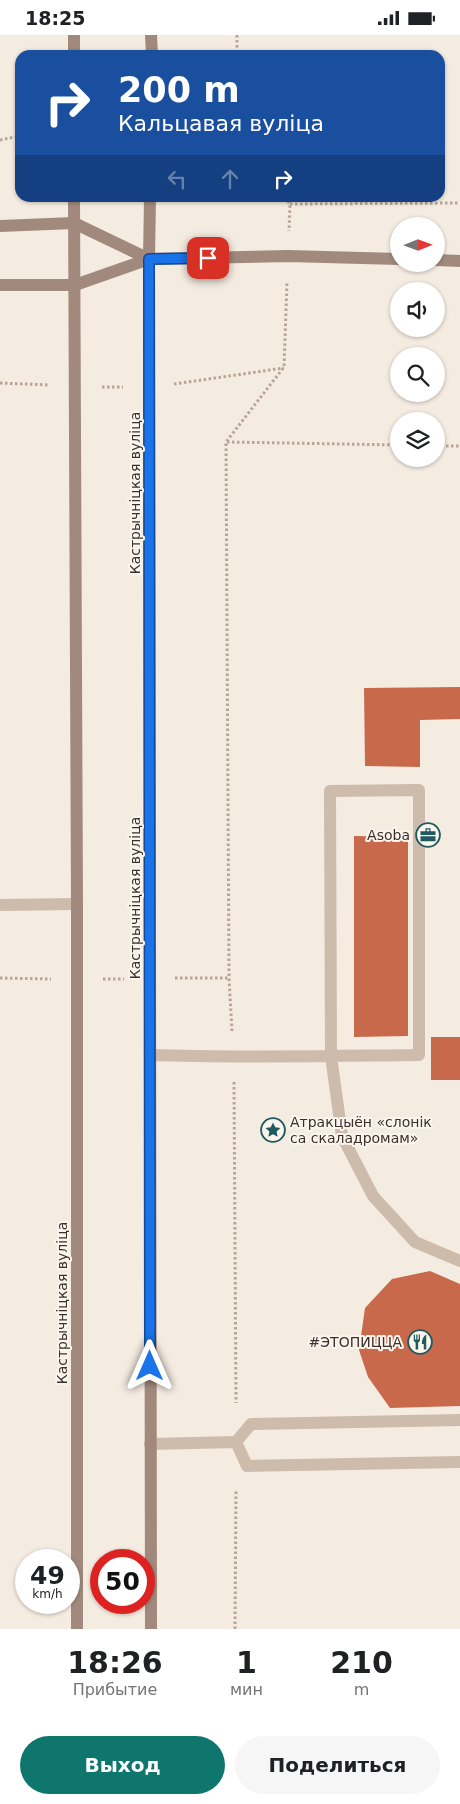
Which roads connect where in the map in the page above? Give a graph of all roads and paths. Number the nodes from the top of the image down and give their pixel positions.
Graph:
1 (74, 35) edge
2 (152, 35) edge
3 (237, 35) edge
4 (74, 50) edge
5 (152, 50) edge
6 (237, 50) edge
7 (15, 137) edge
8 (0, 140) edge
9 (74, 202) edge
10 (150, 202) edge
11 (460, 203) edge
12 (290, 204) dead end
13 (74, 223) junction
14 (0, 226) edge
15 (149, 259) junction
16 (390, 259) edge
17 (445, 261) edge
18 (460, 261) edge
19 (0, 285) edge
20 (75, 285) junction
21 (0, 383) edge
22 (75, 386) junction
23 (150, 387) junction
24 (226, 442) junction
25 (390, 445) edge
26 (445, 446) edge
27 (460, 446) edge
28 (78, 904) junction
29 (0, 905) edge
30 (0, 978) edge
31 (150, 978) junction
32 (230, 978) junction
33 (77, 979) junction
34 (150, 1055) junction
35 (331, 1056) junction
36 (233, 1058) junction
37 (460, 1261) edge
38 (460, 1421) edge
39 (236, 1442) junction
40 (150, 1444) junction
41 (460, 1462) edge
42 (77, 1629) edge
43 (151, 1629) edge
44 (235, 1629) edge

1 - 4 main road
2 - 5 main road
3 - 6 path
7 - 8 path
9 - 13 main road, Кастрычніцкая вуліца
10 - 15 main road, Кастрычніцкая вуліца
11 - 12 path
13 - 14 main road
13 - 15 main road
13 - 20 main road, Кастрычніцкая вуліца
15 - 16 main road
15 - 20 main road
15 - 23 main road, Кастрычніцкая вуліца
17 - 18 main road
19 - 20 main road
20 - 22 main road, Кастрычніцкая вуліца
21 - 22 path
22 - 23 path
22 - 28 main road, Кастрычніцкая вуліца
23 - 24 path
23 - 31 main road, Кастрычніцкая вуліца
24 - 25 path
24 - 32 path
26 - 27 path
28 - 29 lane
28 - 33 main road, Кастрычніцкая вуліца
30 - 33 path
31 - 32 path
31 - 33 path
31 - 34 main road, Кастрычніцкая вуліца
32 - 36 path
33 - 42 main road, Кастрычніцкая вуліца
34 - 36 lane
34 - 40 main road, Кастрычніцкая вуліца
35 - 35 lane
35 - 36 lane
35 - 37 lane
36 - 39 path
38 - 39 lane
39 - 40 lane
39 - 41 lane
39 - 44 path
40 - 43 main road, Кастрычніцкая вуліца

